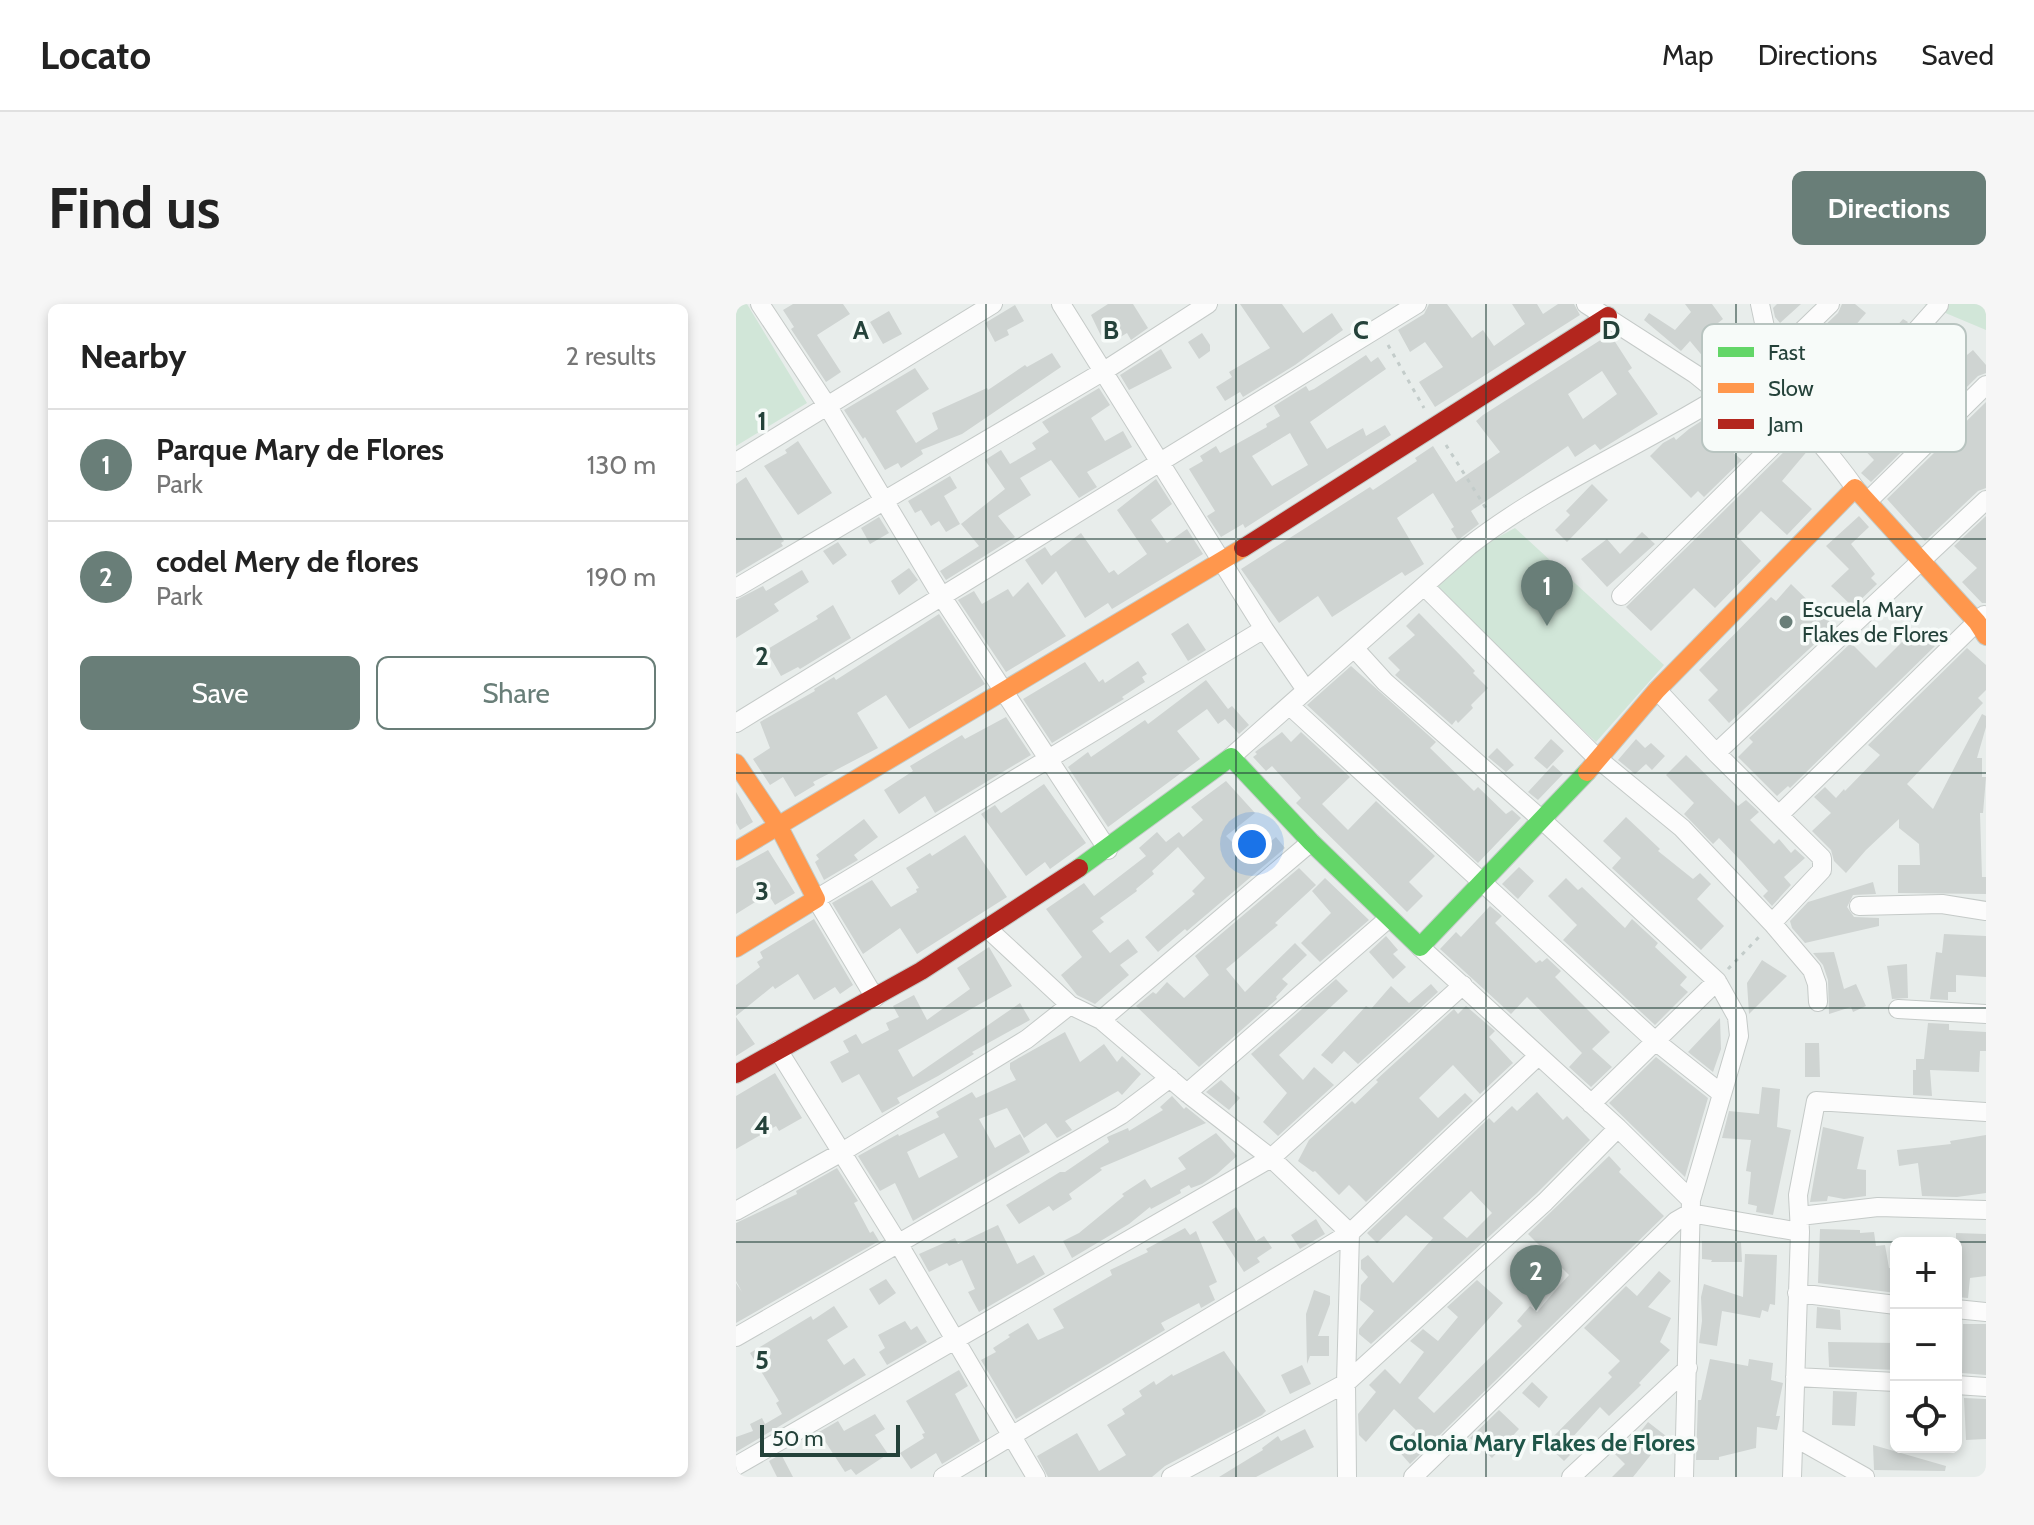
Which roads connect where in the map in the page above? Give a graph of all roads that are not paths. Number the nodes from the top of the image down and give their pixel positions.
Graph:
1 (993, 304) edge
2 (1061, 304) edge
3 (1208, 304) edge
4 (1417, 304) edge
5 (1586, 304) edge
6 (1760, 304) edge
7 (1830, 304) edge
8 (1939, 305) edge
9 (768, 307) edge
10 (1608, 316) junction
11 (1764, 324) edge
12 (1810, 324) edge
13 (1922, 324) edge
14 (1104, 371) junction
15 (1702, 380) edge
16 (1986, 385) edge
17 (1966, 403) edge
18 (1702, 406) edge
19 (828, 407) junction
20 (1767, 452) edge
21 (1828, 452) edge
22 (1910, 452) edge
23 (736, 462) edge
24 (1161, 464) junction
25 (1861, 495) junction
26 (884, 499) junction
27 (1986, 500) edge
28 (1223, 561) junction
29 (1922, 562) junction
30 (1424, 586) junction
31 (736, 588) edge
32 (1621, 596) dead end
33 (942, 597) junction
34 (1983, 624) edge
35 (1264, 629) junction
36 (1355, 649) junction
37 (1306, 690) junction
38 (1657, 690) junction
39 (1005, 692) junction
40 (1290, 706) junction
41 (736, 723) edge
42 (1716, 753) junction
43 (1231, 757) junction
44 (1598, 759) junction
45 (1048, 761) junction
46 (736, 763) edge
47 (1780, 814) junction
48 (1541, 819) junction
49 (779, 827) junction
50 (1311, 842) junction
51 (1108, 850) junction
52 (736, 851) edge
53 (1479, 883) junction
54 (816, 899) junction
55 (1859, 906) dead end
56 (1986, 911) edge
57 (1389, 918) junction
58 (1772, 923) junction
59 (988, 929) junction
60 (1420, 947) junction
61 (736, 948) edge
62 (1717, 981) junction
63 (1463, 985) junction
64 (875, 998) junction
65 (1818, 1002) dead end
66 (1070, 1005) junction
67 (1898, 1009) dead end
68 (1986, 1014) edge
69 (1101, 1020) junction
70 (1654, 1040) junction
71 (778, 1050) junction
72 (1538, 1056) junction
73 (736, 1074) edge
74 (1170, 1078) junction
75 (1187, 1093) junction
76 (1722, 1094) junction
77 (1591, 1104) junction
78 (1986, 1112) edge
79 (1618, 1128) junction
80 (842, 1152) junction
81 (1271, 1158) junction
82 (1691, 1207) junction
83 (1986, 1210) edge
84 (736, 1211) edge
85 (1800, 1224) junction
86 (1350, 1233) junction
87 (898, 1243) junction
88 (1797, 1293) junction
89 (1890, 1304) edge
90 (1962, 1310) edge
91 (1986, 1312) edge
92 (736, 1337) edge
93 (955, 1340) junction
94 (1688, 1368) junction
95 (1795, 1377) junction
96 (1890, 1382) edge
97 (1346, 1383) junction
98 (1962, 1385) edge
99 (1986, 1387) edge
100 (1012, 1437) junction
101 (1794, 1437) junction
102 (739, 1468) edge
103 (943, 1477) edge
104 (1036, 1477) edge
105 (1171, 1477) edge
106 (1347, 1477) edge
107 (1413, 1477) edge
108 (1571, 1477) edge
109 (1684, 1477) edge
110 (1792, 1477) edge
111 (1865, 1477) edge

1 - 19 street
2 - 14 street
3 - 14 street
4 - 24 street
5 - 10 street
6 - 11 street
7 - 12 street
8 - 13 street
9 - 19 street
10 - 15 street
10 - 28 street
14 - 24 street
14 - 26 street
16 - 17 street
18 - 30 street
19 - 23 street
19 - 26 street
20 - 32 street
21 - 25 street
22 - 25 street
24 - 28 street
24 - 33 street
25 - 29 street
25 - 38 street
26 - 31 street
26 - 33 street
27 - 29 street
28 - 35 street
28 - 39 street
29 - 34 street
29 - 42 street
30 - 36 street
30 - 44 street
33 - 39 street
33 - 41 street
34 - 47 street
35 - 37 street
35 - 45 street
36 - 37 street
36 - 48 street
37 - 40 street
38 - 42 street
38 - 44 street
39 - 45 street
39 - 49 street
40 - 43 street
40 - 53 street
42 - 47 street
43 - 50 street
43 - 51 street
44 - 48 street
44 - 58 street
45 - 51 street
45 - 54 street
46 - 49 street
47 - 58 street
48 - 53 street
48 - 62 street
49 - 52 street
49 - 54 street
50 - 57 street
50 - 69 street
51 - 59 street
53 - 60 street
53 - 70 street
54 - 61 street
54 - 64 street
55 - 56 street
57 - 60 street
57 - 75 street
58 - 65 street
59 - 64 street
59 - 66 street
60 - 63 street
62 - 70 street
62 - 76 street
63 - 72 street
63 - 81 street
64 - 71 street
66 - 69 street
66 - 80 street
67 - 68 street
69 - 74 street
70 - 76 street
70 - 77 street
71 - 73 street
71 - 80 street
72 - 77 street
72 - 86 street
74 - 75 street
74 - 87 street
75 - 81 street
76 - 82 street
77 - 79 street
78 - 85 street
79 - 82 street
79 - 97 street
80 - 84 street
80 - 87 street
81 - 86 street
81 - 93 street
82 - 85 street
82 - 94 street
82 - 107 street
83 - 85 street
85 - 88 street
86 - 97 street
86 - 100 street
87 - 92 street
87 - 93 street
88 - 89 street
88 - 95 street
90 - 91 street
93 - 100 street
93 - 102 street
94 - 108 street
94 - 109 street
95 - 96 street
95 - 101 street
97 - 105 street
97 - 106 street
98 - 99 street
100 - 103 street
100 - 104 street
101 - 110 street
101 - 111 street

